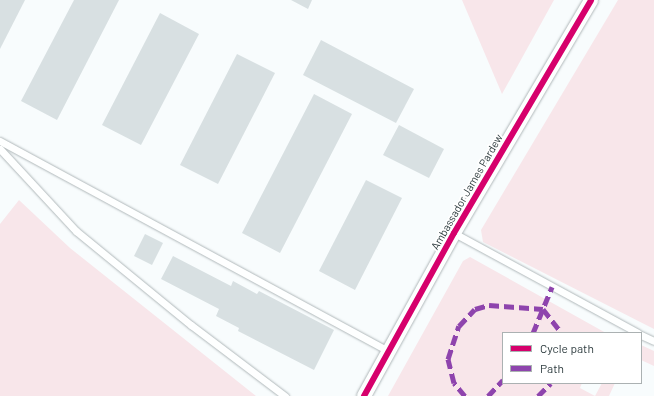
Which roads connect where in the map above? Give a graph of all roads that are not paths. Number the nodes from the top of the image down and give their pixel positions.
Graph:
1 (591, 0) edge
2 (0, 141) edge
3 (0, 148) edge
4 (454, 233) junction
5 (636, 332) edge
6 (642, 336) edge
7 (654, 342) edge
8 (389, 351) junction
9 (285, 396) edge
10 (364, 396) edge

1 - 4 street, Ambassador James Pardew
2 - 8 lane
3 - 9 lane
4 - 5 lane
4 - 8 street, Ambassador James Pardew
6 - 7 lane
8 - 10 street, Ambassador James Pardew

